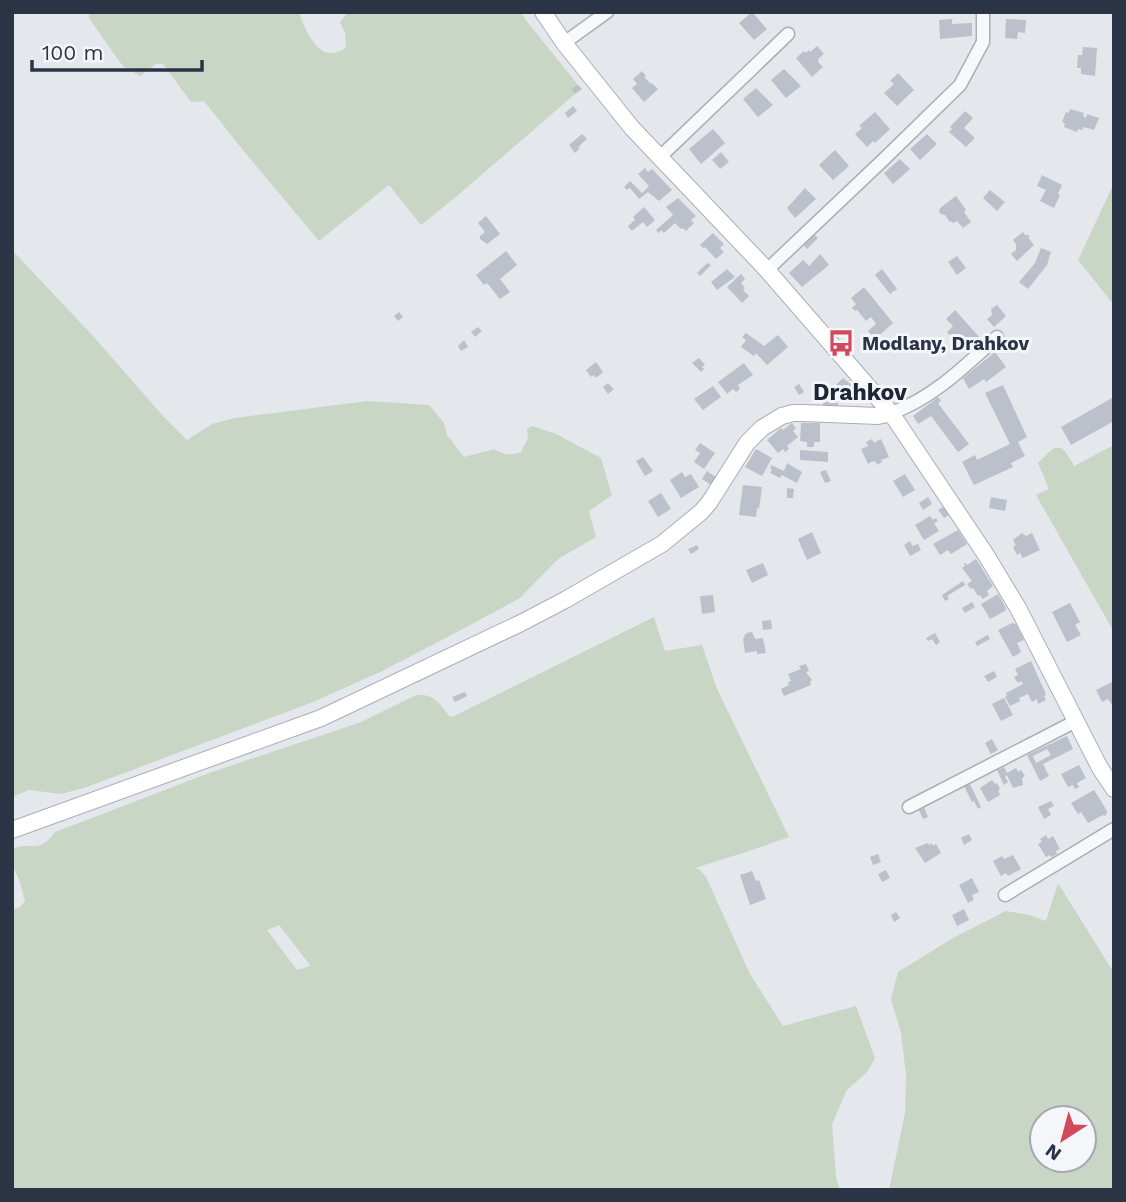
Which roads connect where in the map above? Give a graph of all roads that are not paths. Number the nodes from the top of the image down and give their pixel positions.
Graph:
1 (543, 12) edge
2 (607, 12) edge
3 (983, 12) edge
4 (789, 34) dead end
5 (564, 43) junction
6 (659, 158) junction
7 (767, 270) junction
8 (997, 337) dead end
9 (891, 413) junction
10 (1076, 721) junction
11 (1114, 789) edge
12 (909, 807) dead end
13 (12, 830) edge
14 (1114, 830) edge
15 (1004, 895) dead end

1 - 5 street
2 - 5 street
3 - 7 street
4 - 6 street
5 - 6 street
6 - 7 street
7 - 9 street
8 - 9 street
9 - 10 street
9 - 13 street
10 - 11 street
10 - 12 street
14 - 15 street

